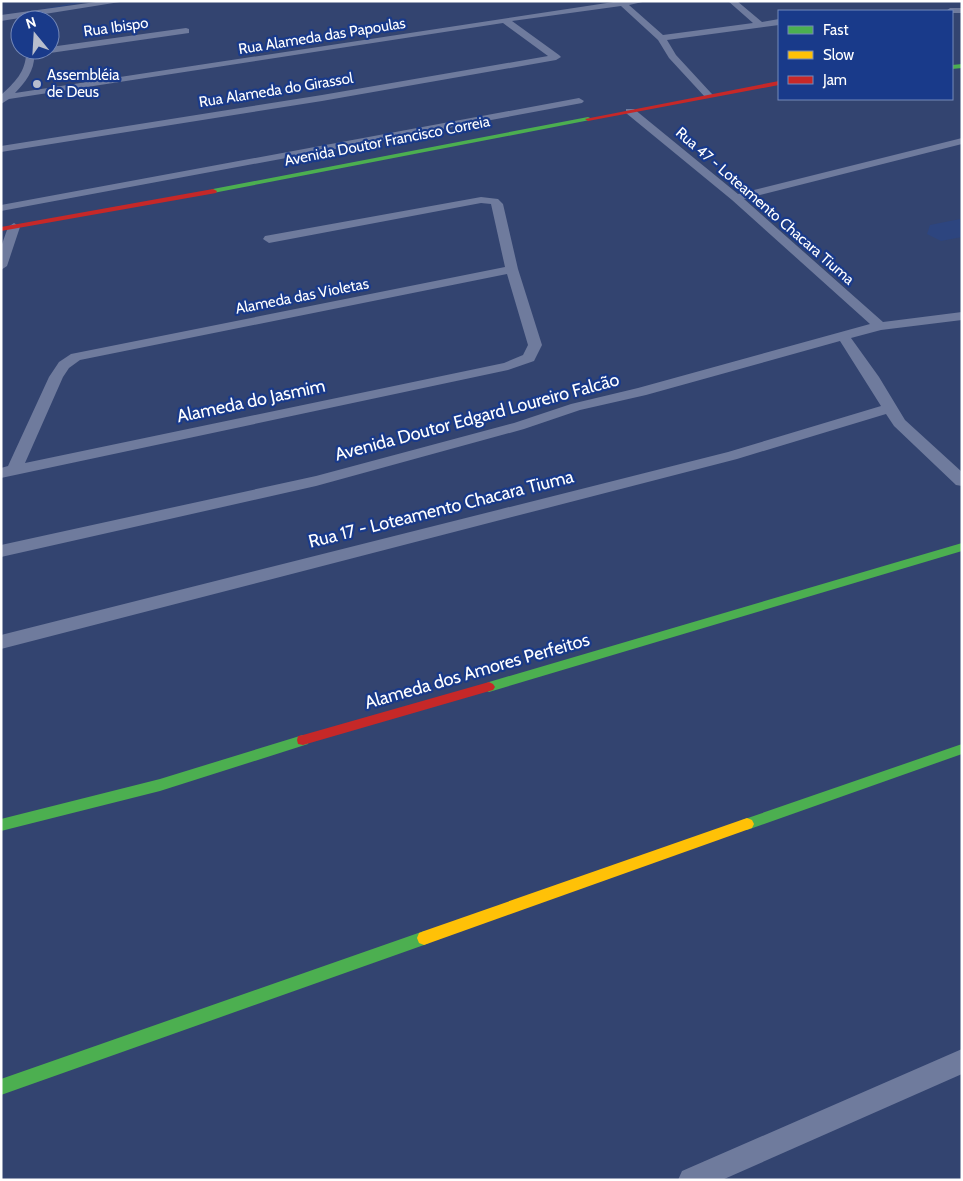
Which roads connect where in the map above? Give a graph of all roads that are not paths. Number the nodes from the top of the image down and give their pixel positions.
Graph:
1 (122, 1) edge
2 (563, 1) edge
3 (643, 1) edge
4 (732, 1) edge
5 (624, 5) junction
6 (576, 10) junction
7 (60, 11) edge
8 (507, 22) junction
9 (778, 22) edge
10 (760, 24) junction
11 (186, 31) dead end
12 (661, 38) junction
13 (60, 48) edge
14 (32, 60) edge
15 (778, 83) edge
16 (708, 95) junction
17 (3, 99) edge
18 (579, 101) dead end
19 (630, 111) junction
20 (962, 141) edge
21 (1, 148) edge
22 (736, 198) junction
23 (1, 208) edge
24 (14, 227) junction
25 (1, 229) edge
26 (269, 239) dead end
27 (1, 266) edge
28 (512, 269) junction
29 (962, 316) edge
30 (880, 326) junction
31 (843, 336) junction
32 (890, 408) junction
33 (8, 472) edge
34 (962, 481) edge
35 (962, 547) edge
36 (1, 552) edge
37 (1, 642) edge
38 (962, 749) edge
39 (1, 825) edge
40 (962, 1061) edge
41 (1, 1087) edge
42 (691, 1180) edge

1 - 7 street
2 - 6 street
3 - 5 street, Rua Alameda das Papoulas
4 - 10 street
5 - 6 street, Rua Alameda das Papoulas
5 - 12 street
6 - 8 street, Rua Alameda das Papoulas
8 - 17 street, Rua Alameda das Papoulas
8 - 21 street, Rua Alameda do Girassol
9 - 10 street
10 - 12 street
11 - 13 street, Rua Ibispo
12 - 16 street
14 - 17 street
15 - 16 street, Avenida Doutor Francisco Correia
16 - 19 street, Avenida Doutor Francisco Correia
18 - 23 street
19 - 22 street, Rua 47 - Loteamento Chacara Tiuma
19 - 24 street, Avenida Doutor Francisco Correia
20 - 22 street
22 - 30 street, Rua 47 - Loteamento Chacara Tiuma
24 - 25 street, Avenida Doutor Francisco Correia
24 - 27 street
26 - 28 street, Alameda do Jasmim
28 - 33 street, Alameda das Violetas
28 - 33 street, Alameda do Jasmim
29 - 30 street, Avenida Doutor Edgard Loureiro Falcão
30 - 31 street, Avenida Doutor Edgard Loureiro Falcão
31 - 32 street
31 - 36 street, Avenida Doutor Edgard Loureiro Falcão
32 - 34 street
32 - 37 street, Rua 17 - Loteamento Chacara Tiuma
35 - 39 street, Alameda dos Amores Perfeitos
38 - 41 street
40 - 42 street

